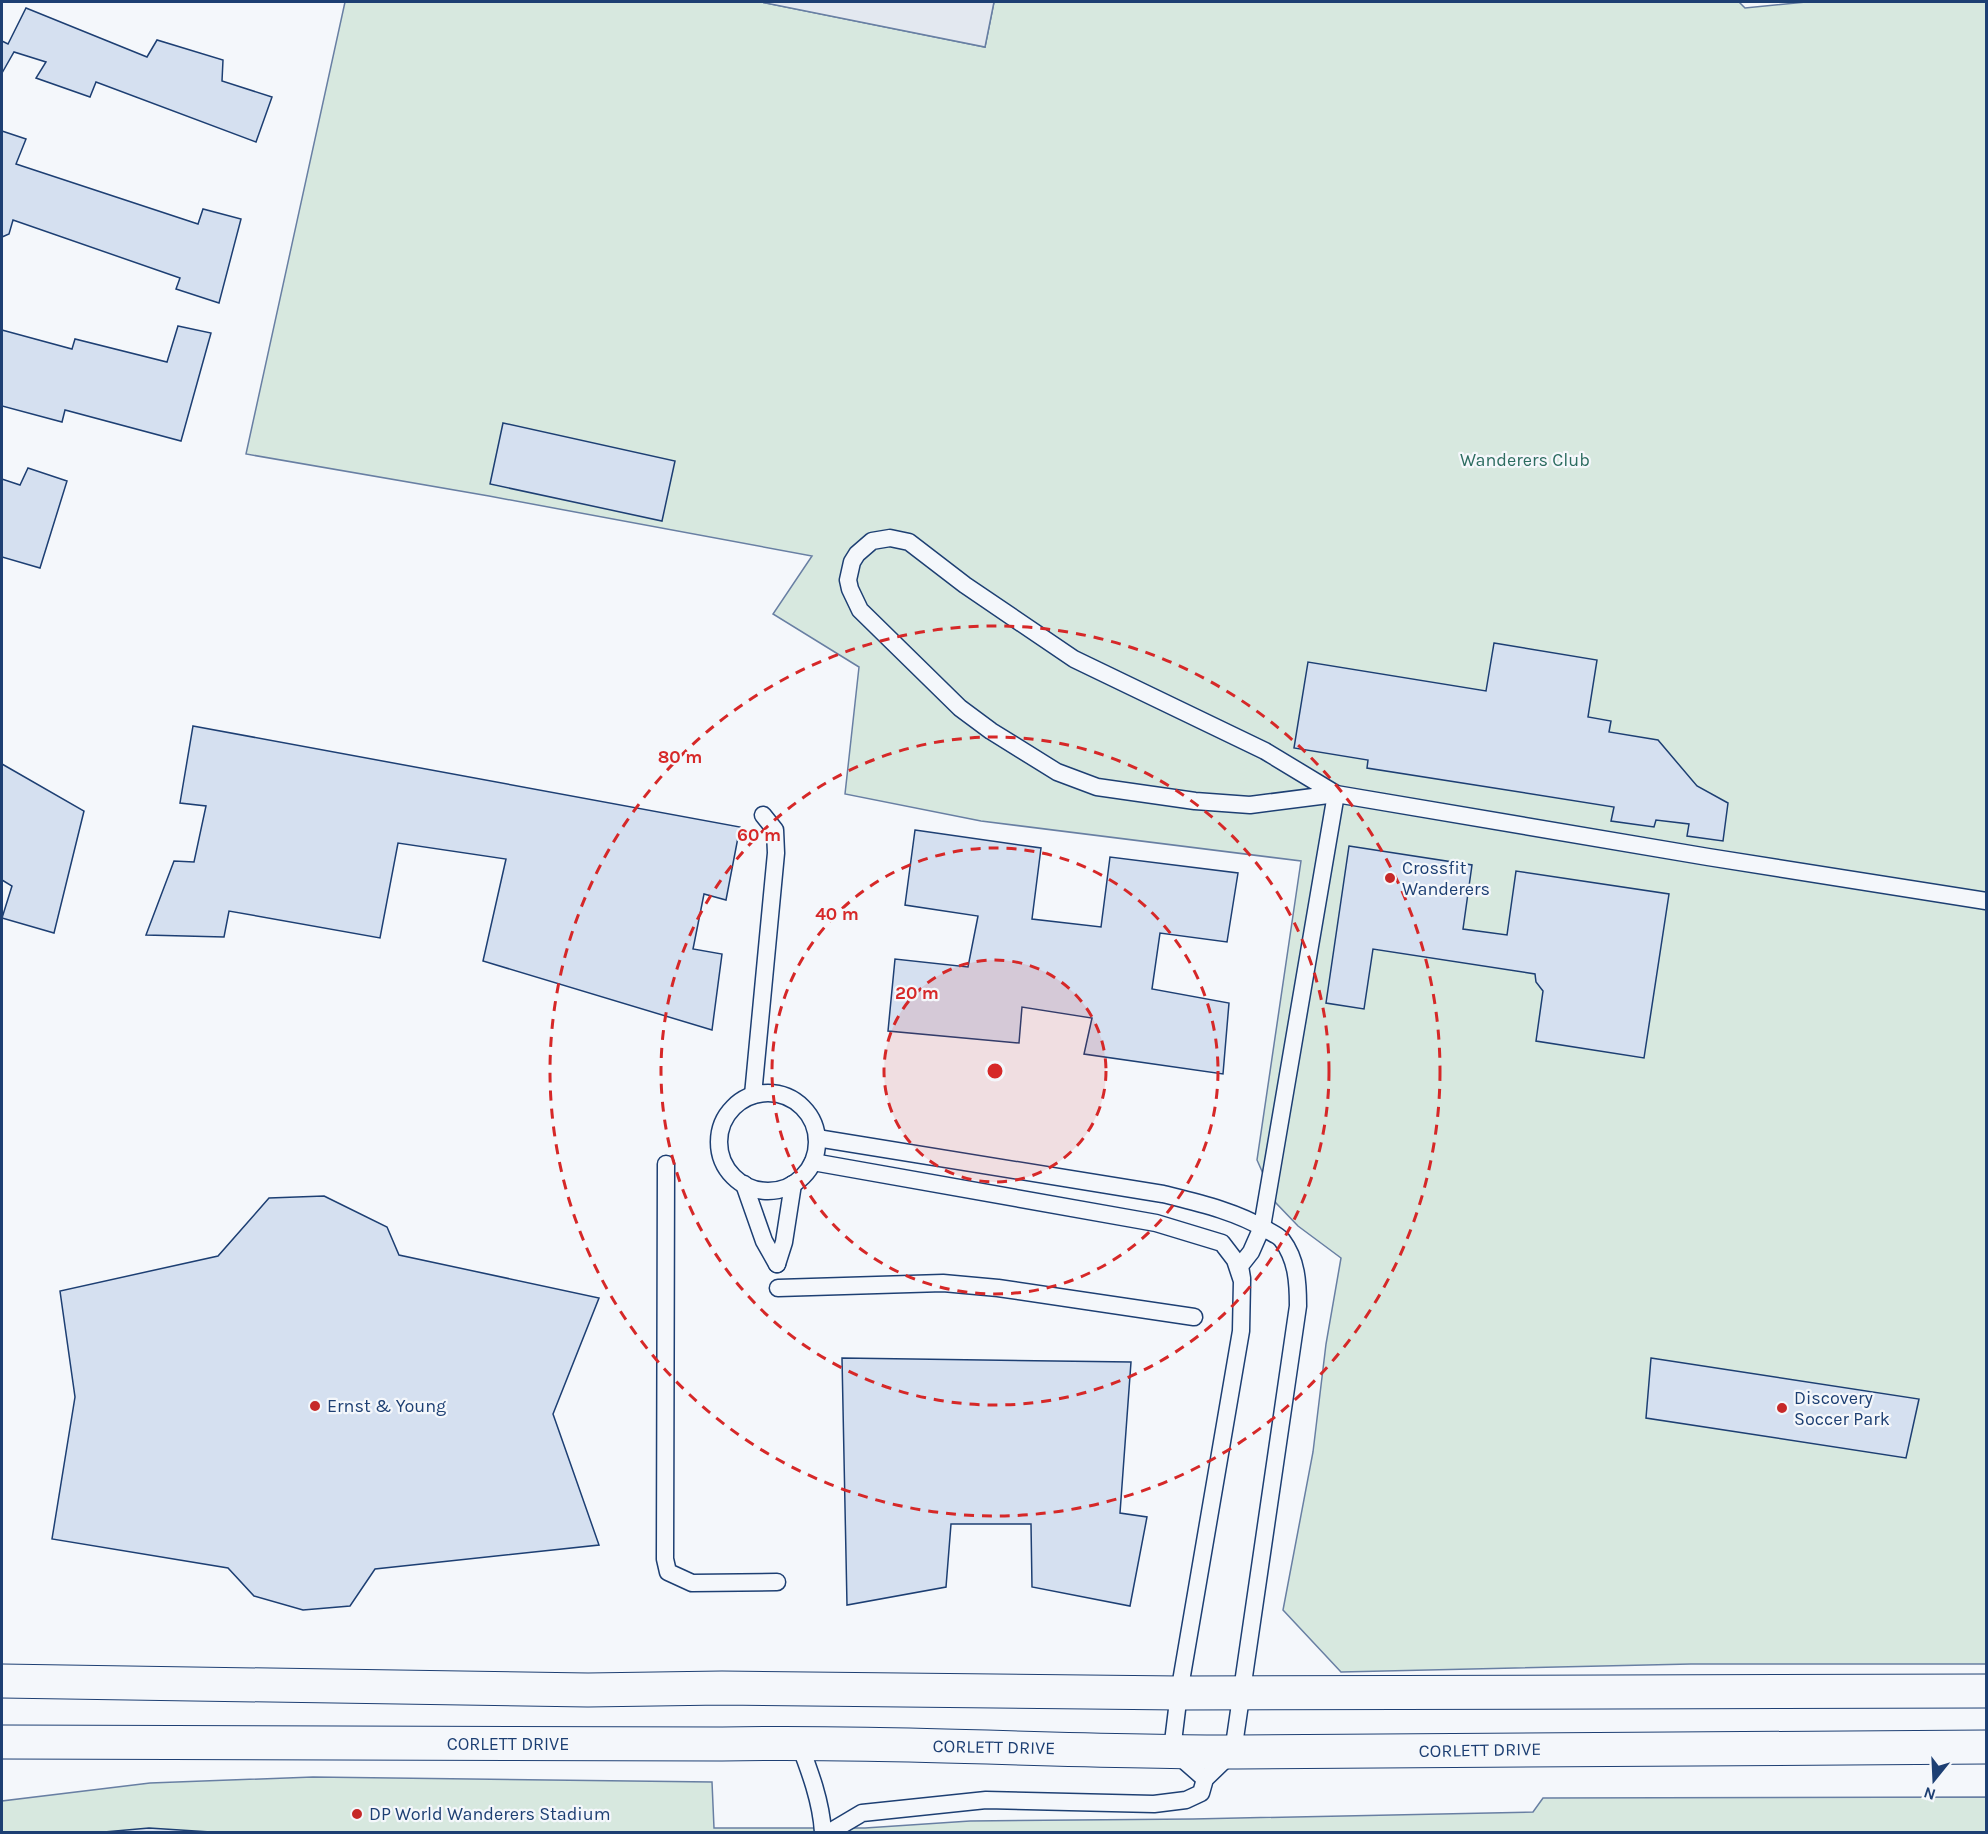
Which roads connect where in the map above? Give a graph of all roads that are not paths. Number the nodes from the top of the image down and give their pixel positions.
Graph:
1 (1336, 794) junction
2 (763, 815) dead end
3 (1986, 902) edge
4 (753, 1095) junction
5 (817, 1138) junction
6 (813, 1162) junction
7 (666, 1164) dead end
8 (744, 1184) junction
9 (793, 1184) junction
10 (1262, 1227) junction
11 (1242, 1281) junction
12 (778, 1288) dead end
13 (1194, 1317) dead end
14 (777, 1582) dead end
15 (2, 1681) edge
16 (1986, 1691) edge
17 (1179, 1693) junction
18 (1240, 1693) junction
19 (2, 1742) edge
20 (799, 1743) junction
21 (1986, 1747) edge
22 (1172, 1750) junction
23 (1233, 1752) junction
24 (1204, 1779) junction
25 (823, 1833) edge
26 (830, 1833) edge

1 - 1 lane
1 - 3 lane
1 - 10 lane
2 - 4 lane
4 - 5 lane
4 - 8 lane
5 - 6 lane
5 - 10 lane
6 - 9 lane
6 - 11 lane
7 - 14 lane
8 - 9 lane
8 - 9 lane
10 - 11 lane
10 - 18 lane
11 - 17 lane
12 - 13 lane
15 - 17 main road
16 - 18 main road
17 - 18 main road
17 - 22 lane
18 - 23 lane
19 - 20 main road, CORLETT DRIVE
20 - 22 main road, CORLETT DRIVE
20 - 25 lane
21 - 23 main road, CORLETT DRIVE
22 - 23 main road, CORLETT DRIVE
22 - 24 lane
23 - 24 lane
24 - 26 lane

